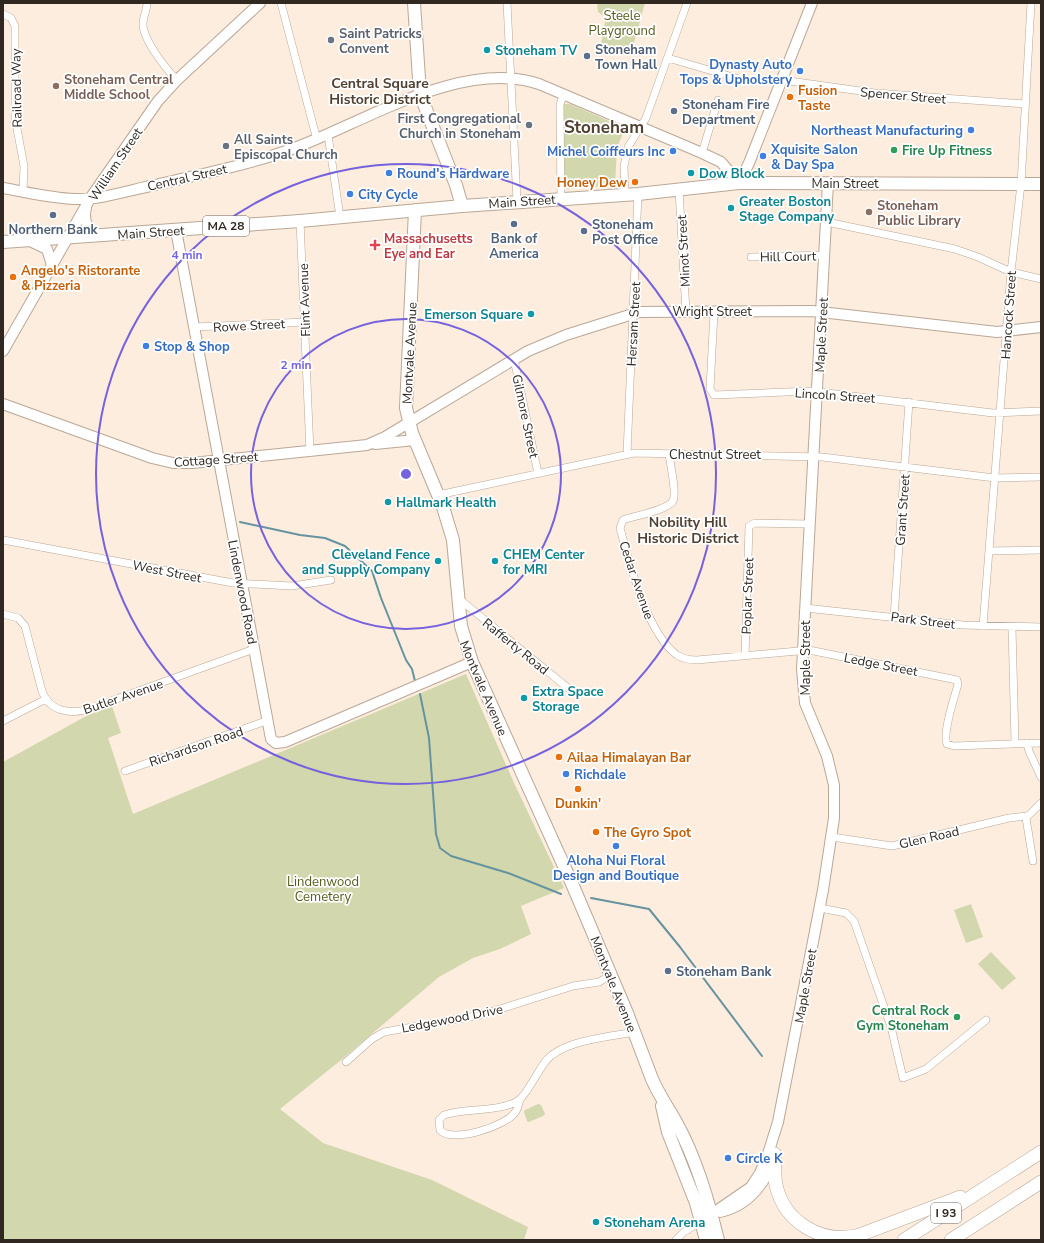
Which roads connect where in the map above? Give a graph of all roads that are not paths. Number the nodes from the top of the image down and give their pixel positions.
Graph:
1 (147, 3) edge
2 (260, 3) edge
3 (282, 3) edge
4 (414, 3) edge
5 (507, 3) edge
6 (687, 3) edge
7 (812, 3) edge
8 (1031, 3) edge
9 (3, 14) edge
10 (668, 58) junction
11 (511, 78) junction
12 (736, 78) dead end
13 (177, 80) junction
14 (782, 80) junction
15 (420, 94) junction
16 (563, 95) junction
17 (718, 100) dead end
18 (1025, 104) junction
19 (640, 127) junction
20 (328, 135) junction
21 (317, 140) junction
22 (702, 153) junction
23 (739, 183) junction
24 (828, 183) junction
25 (1021, 184) junction
26 (1041, 184) edge
27 (3, 188) edge
28 (679, 190) junction
29 (23, 191) junction
30 (625, 194) junction
31 (638, 194) junction
32 (561, 198) junction
33 (517, 201) junction
34 (89, 202) junction
35 (462, 206) junction
36 (415, 210) junction
37 (340, 217) junction
38 (300, 221) junction
39 (827, 222) junction
40 (176, 230) junction
41 (98, 236) junction
42 (68, 238) junction
43 (28, 240) junction
44 (3, 242) edge
45 (826, 255) junction
46 (751, 257) dead end
47 (52, 265) junction
48 (1011, 272) junction
49 (1041, 279) edge
50 (686, 312) junction
51 (714, 312) junction
52 (822, 312) junction
53 (633, 313) junction
54 (305, 322) junction
55 (193, 327) junction
56 (1041, 327) edge
57 (1007, 331) junction
58 (3, 351) edge
59 (514, 360) junction
60 (818, 391) junction
61 (909, 402) junction
62 (3, 404) edge
63 (1041, 411) edge
64 (1000, 413) junction
65 (409, 422) junction
66 (415, 440) junction
67 (367, 445) junction
68 (310, 452) junction
69 (627, 454) junction
70 (669, 454) junction
71 (814, 456) junction
72 (218, 460) junction
73 (905, 466) junction
74 (538, 473) junction
75 (1041, 477) edge
76 (995, 478) junction
77 (438, 495) junction
78 (810, 524) junction
79 (3, 540) edge
80 (1041, 550) edge
81 (989, 551) junction
82 (331, 580) dead end
83 (241, 584) junction
84 (458, 598) junction
85 (805, 608) junction
86 (3, 614) edge
87 (894, 617) junction
88 (983, 626) junction
89 (1041, 627) edge
90 (1012, 628) junction
91 (254, 649) junction
92 (803, 650) junction
93 (745, 656) junction
94 (472, 662) junction
95 (574, 693) dead end
96 (46, 699) junction
97 (3, 721) edge
98 (266, 721) junction
99 (1014, 742) junction
100 (1041, 742) edge
101 (1027, 743) junction
102 (125, 771) dead end
103 (1041, 777) edge
104 (1041, 803) edge
105 (1026, 816) junction
106 (832, 837) junction
107 (1033, 861) dead end
108 (820, 908) junction
109 (611, 975) junction
110 (986, 1020) dead end
111 (634, 1032) junction
112 (346, 1062) dead end
113 (659, 1095) junction
114 (520, 1099) junction
115 (778, 1122) junction
116 (1041, 1152) edge
117 (775, 1154) junction
118 (1041, 1182) edge
119 (988, 1186) junction
120 (711, 1214) junction
121 (701, 1221) junction
122 (863, 1234) junction
123 (955, 1238) edge
124 (676, 1240) edge
125 (706, 1240) edge
126 (718, 1240) edge
127 (846, 1240) edge
128 (904, 1240) edge

1 - 13 street
2 - 13 street, William Street
3 - 21 street
4 - 15 main road
5 - 11 street
6 - 10 street
7 - 14 street
8 - 18 street, Hancock Street
9 - 29 street, Railroad Way
10 - 12 street
10 - 19 street
11 - 15 street, Central Street
11 - 16 street, Central Street
11 - 33 street
13 - 34 street, William Street
14 - 18 street, Spencer Street
14 - 23 street
15 - 20 street, Central Street
15 - 35 main road
16 - 19 street, Central Street
16 - 32 street
17 - 22 street
18 - 25 street, Hancock Street
19 - 22 street, Central Street
19 - 30 street
20 - 21 street, Central Street
20 - 37 street
21 - 34 street, Central Street
22 - 23 street, Central Street
23 - 24 main road, Main Street / MA 28
23 - 28 main road, Main Street / MA 28
24 - 25 main road, Main Street / MA 28
24 - 39 street, Maple Street
25 - 26 main road, Main Street / MA 28
25 - 48 street, Hancock Street
27 - 29 street, Central Street
28 - 31 main road, Main Street / MA 28
28 - 50 street, Minot Street
29 - 34 street, Central Street
30 - 31 main road, Main Street / MA 28
30 - 32 main road, Main Street / MA 28
31 - 53 street, Hersam Street
32 - 33 main road, Main Street / MA 28
33 - 35 main road, Main Street / MA 28
34 - 41 street
34 - 42 street, William Street
35 - 36 main road, Main Street / MA 28
36 - 37 main road, Main Street / MA 28
36 - 65 main road, Montvale Avenue
37 - 38 main road, Main Street / MA 28
38 - 40 main road, Main Street / MA 28
38 - 54 street, Flint Avenue
39 - 45 street, Maple Street
39 - 48 street
40 - 41 main road, Main Street / MA 28
40 - 55 street, Lindenwood Road
41 - 42 main road, Main Street / MA 28
42 - 43 main road, Main Street / MA 28
42 - 47 street, William Street
43 - 44 main road, Main Street / MA 28
43 - 47 street
45 - 46 street, Hill Court
45 - 52 street, Maple Street
47 - 58 street, William Street
48 - 49 street
48 - 57 street, Hancock Street
50 - 51 street, Wright Street
50 - 53 street, Wright Street
51 - 52 street, Wright Street
51 - 60 street, Lincoln Street
52 - 57 street, Wright Street
52 - 60 street, Maple Street
53 - 59 street, Wright Street
53 - 69 street, Hersam Street
54 - 55 street, Rowe Street
54 - 68 street, Flint Avenue
55 - 72 street, Lindenwood Road
56 - 57 street, Wright Street
57 - 64 street, Hancock Street
59 - 65 street, Wright Street
59 - 74 street, Gilmore Street
60 - 61 street, Lincoln Street
60 - 71 street, Maple Street
61 - 64 street, Lincoln Street
61 - 73 street, Grant Street
62 - 72 street, Cottage Street
63 - 64 street, Lincoln Street
64 - 76 street, Hancock Street
65 - 66 main road, Montvale Avenue
65 - 67 street, Cottage Street
66 - 67 street, Cottage Street
66 - 77 main road, Montvale Avenue
67 - 68 street, Cottage Street
68 - 72 street, Cottage Street
69 - 70 street, Chestnut Street
69 - 74 street, Chestnut Street
70 - 71 street, Chestnut Street
70 - 93 street, Cedar Avenue
71 - 73 street, Chestnut Street
71 - 78 street, Maple Street
72 - 83 street, Lindenwood Road
73 - 76 street, Chestnut Street
73 - 87 street, Grant Street
74 - 77 street, Chestnut Street
75 - 76 street, Chestnut Street
76 - 81 street, Hancock Street
77 - 84 main road, Montvale Avenue
78 - 85 street, Maple Street
78 - 93 street, Poplar Street
79 - 83 street, West Street
80 - 81 street
81 - 88 street, Hancock Street
82 - 83 street, West Street
83 - 91 street, Lindenwood Road
84 - 94 main road, Montvale Avenue
84 - 95 street, Rafferty Road
85 - 87 street, Park Street
85 - 92 street, Maple Street
86 - 96 street
87 - 88 street, Park Street
88 - 90 street, Park Street
89 - 90 street, Park Street
90 - 99 street
91 - 96 street, Butler Avenue
91 - 98 street, Lindenwood Road
92 - 93 street, Cedar Avenue
92 - 99 street, Ledge Street
92 - 106 street, Maple Street
94 - 98 street, Lindenwood Road
94 - 109 main road, Montvale Avenue
96 - 97 street
98 - 102 street, Richardson Road
99 - 101 street
100 - 101 street
101 - 103 street
104 - 105 street
105 - 106 street, Glen Road
105 - 107 street
106 - 108 street, Maple Street
108 - 110 street
108 - 115 street, Maple Street
109 - 111 main road, Montvale Avenue
109 - 112 street, Ledgewood Drive
111 - 113 main road, Montvale Avenue
111 - 114 street
113 - 120 main road, Montvale Avenue
113 - 121 main road, Montvale Avenue
114 - 114 street
115 - 117 street, Maple Street
115 - 120 street, Maple Street
116 - 119 highway, I 93
117 - 120 street, Maple Street
117 - 122 highway
118 - 123 highway, I 93
119 - 122 highway
119 - 128 highway, I 93
120 - 121 street, Maple Street
120 - 126 main road, Montvale Avenue
121 - 124 street
121 - 125 main road, Montvale Avenue
122 - 127 highway

